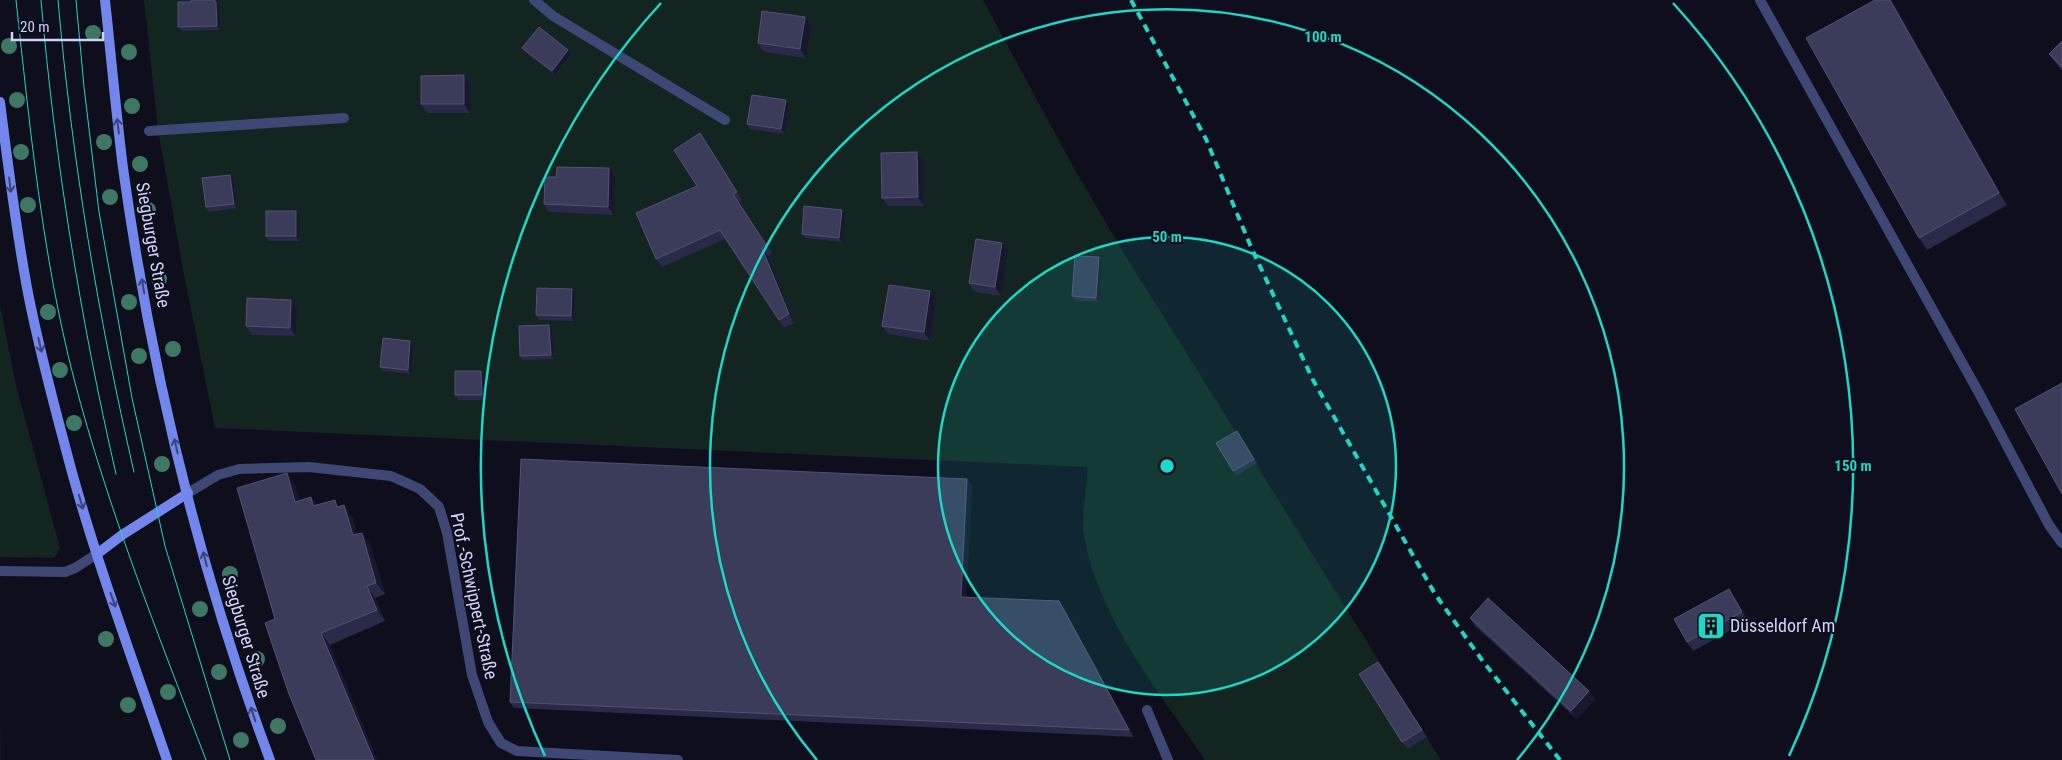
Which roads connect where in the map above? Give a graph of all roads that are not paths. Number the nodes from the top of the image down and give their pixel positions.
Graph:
1 (105, 0) edge
2 (534, 0) edge
3 (1760, 0) edge
4 (0, 102) edge
5 (344, 118) dead end
6 (725, 120) dead end
7 (149, 131) dead end
8 (188, 493) junction
9 (2062, 543) edge
10 (97, 554) junction
11 (0, 571) edge
12 (1148, 710) dead end
13 (167, 760) edge
14 (270, 760) edge
15 (678, 760) edge
16 (1168, 760) edge

8 -> 1 main road, Siegburger Straße
2 - 6 street
3 - 9 street
4 -> 10 main road
5 - 7 street
8 - 10 main road
14 -> 8 main road, Siegburger Straße
8 - 15 street, Prof.-Schwippert-Straße
10 - 11 street
10 -> 13 main road
12 - 16 street

